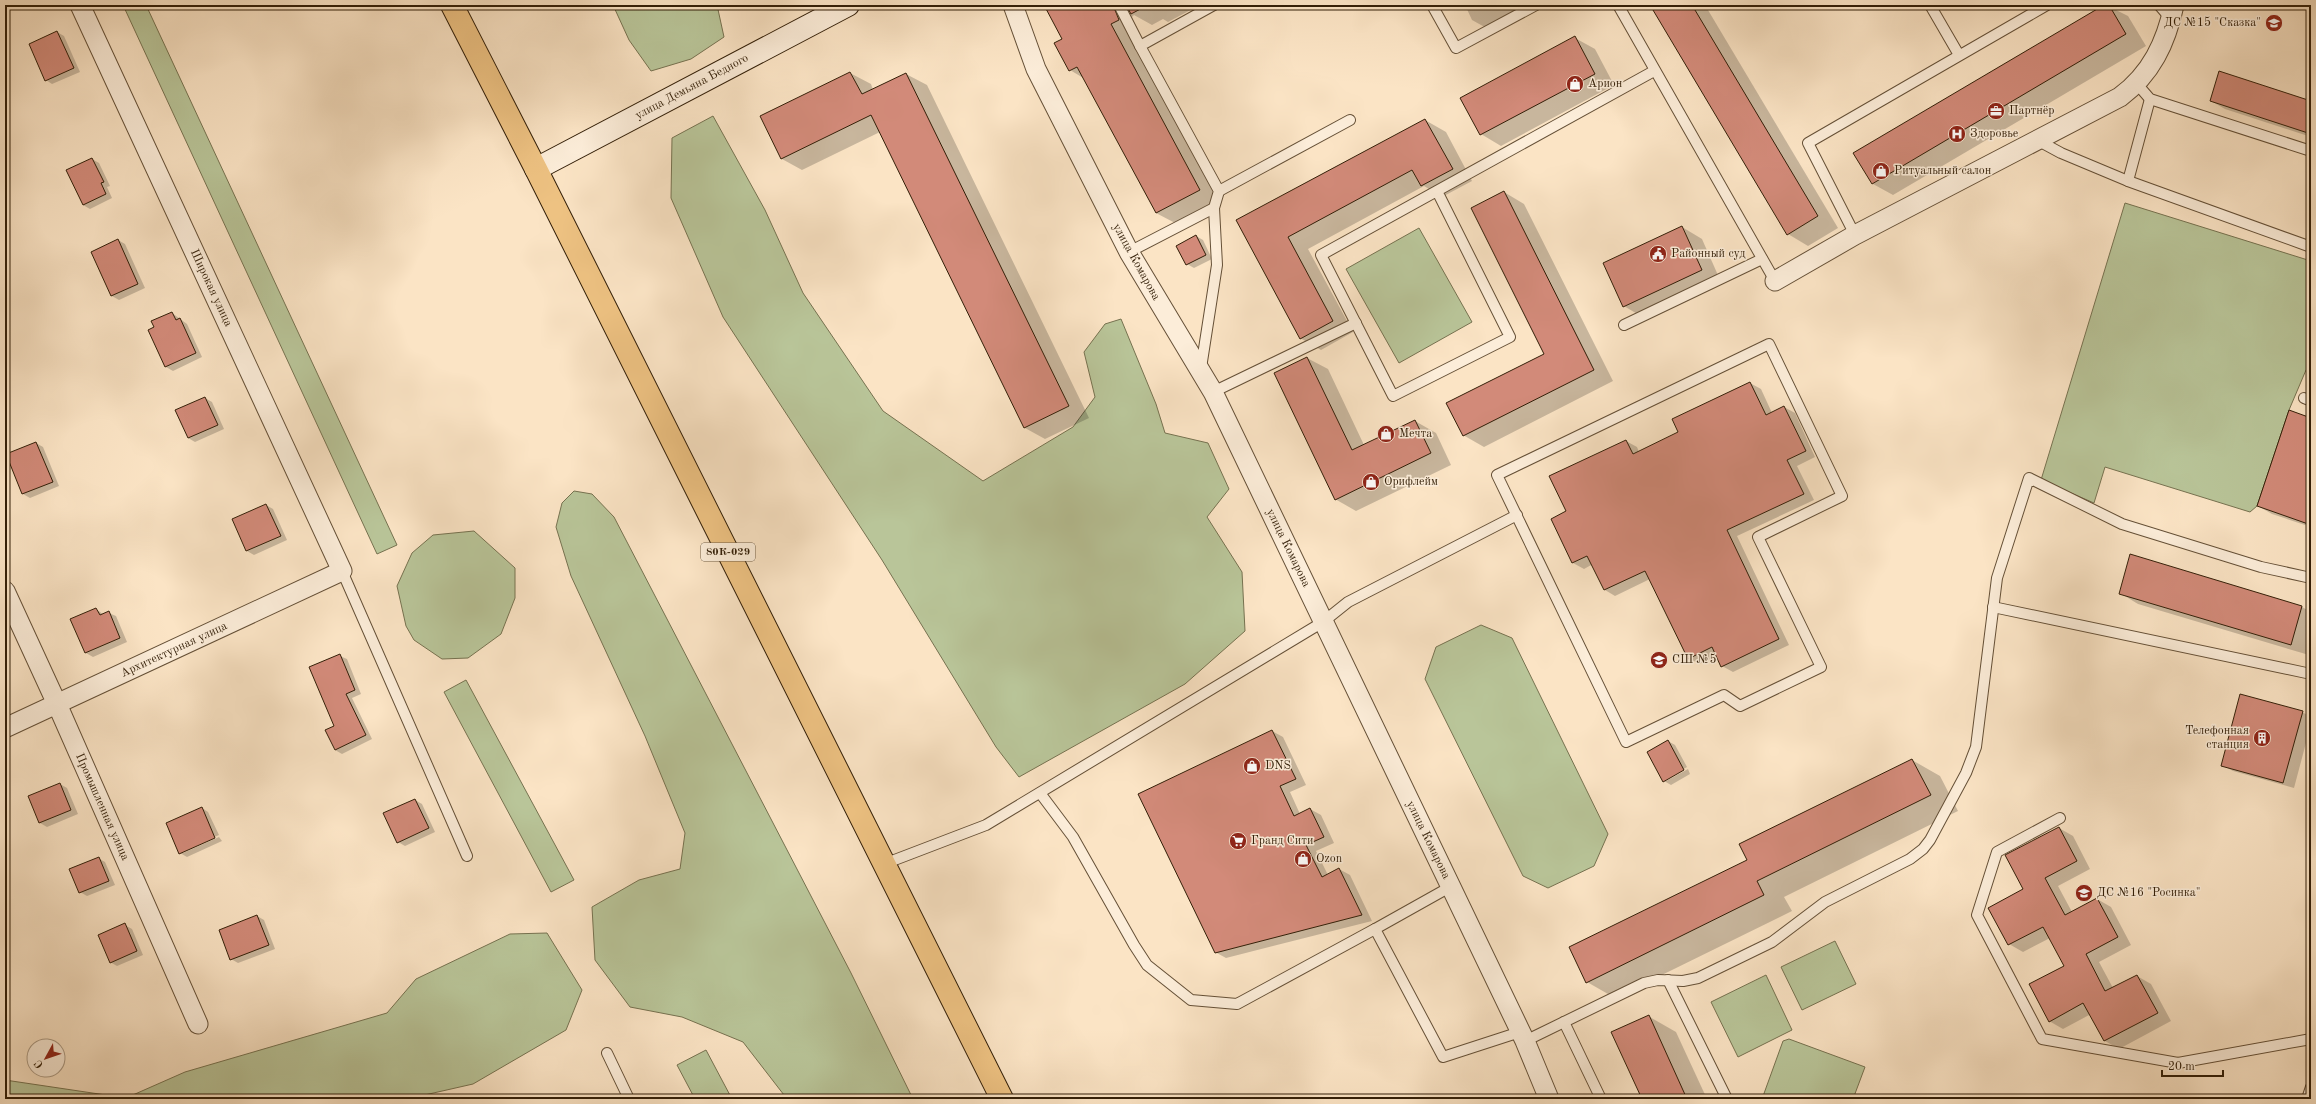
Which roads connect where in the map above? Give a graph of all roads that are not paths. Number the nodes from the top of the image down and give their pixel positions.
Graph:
1 (80, 5) edge
2 (452, 5) edge
3 (848, 5) edge
4 (1013, 5) edge
5 (1118, 5) edge
6 (1214, 5) edge
7 (1432, 5) edge
8 (1536, 5) edge
9 (1618, 5) edge
10 (1930, 5) edge
11 (2048, 5) edge
12 (2159, 5) edge
13 (2172, 12) edge
14 (1140, 46) junction
15 (1959, 55) junction
16 (1654, 71) junction
17 (2137, 84) junction
18 (2150, 99) junction
19 (1350, 120) dead end
20 (2037, 140) junction
21 (2311, 151) edge
22 (536, 169) junction
23 (2128, 180) junction
24 (1219, 191) junction
25 (1438, 191) junction
26 (1214, 208) junction
27 (1856, 235) junction
28 (2311, 247) edge
29 (1129, 252) junction
30 (1762, 258) junction
31 (1775, 281) joint
32 (1356, 323) junction
33 (1624, 325) dead end
34 (1200, 372) junction
35 (1213, 392) junction
36 (1517, 515) junction
37 (342, 571) junction
38 (2311, 578) edge
39 (5, 591) edge
40 (1993, 607) junction
41 (1323, 622) junction
42 (2311, 673) edge
43 (57, 704) junction
44 (5, 728) edge
45 (1040, 793) junction
46 (2060, 818) dead end
47 (467, 856) dead end
48 (884, 864) junction
49 (1450, 887) junction
50 (1375, 929) junction
51 (1668, 980) junction
52 (1564, 1022) junction
53 (198, 1024) dead end
54 (1522, 1036) junction
55 (2311, 1039) edge
56 (607, 1053) dead end
57 (2311, 1087) edge
58 (629, 1099) edge
59 (1002, 1099) edge
60 (1549, 1099) edge
61 (1601, 1099) edge
62 (1727, 1099) edge
63 (2307, 1099) edge

1 - 37 street, Широкая улица
2 - 22 main road, 80К-029
3 - 22 street, улица Демьяна Бедного
4 - 29 street, улица Комарова
5 - 14 lane
6 - 14 lane
7 - 8 lane
9 - 16 lane
10 - 15 lane
11 - 15 lane
12 - 13 lane
13 - 17 street
14 - 24 lane
15 - 27 lane
16 - 25 lane
16 - 30 lane
17 - 18 lane
17 - 20 street
18 - 21 lane
18 - 23 lane
19 - 24 lane
20 - 23 lane
20 - 27 street
22 - 48 main road, 80К-029
23 - 28 lane
24 - 26 lane
25 - 32 lane
25 - 32 lane
26 - 29 lane
26 - 34 lane
27 - 31 street
29 - 34 street, улица Комарова
30 - 31 lane
30 - 33 lane
32 - 35 lane
34 - 35 street, улица Комарова
35 - 41 street, улица Комарова
36 - 36 lane
36 - 41 lane
37 - 43 street, Архитектурная улица
37 - 47 lane
38 - 40 lane
39 - 43 street, Промышленная улица
40 - 42 lane
40 - 51 lane
41 - 45 lane
41 - 49 street, улица Комарова
43 - 44 street, Архитектурная улица
43 - 53 street, Промышленная улица
45 - 48 lane
45 - 50 lane
46 - 55 lane
48 - 59 main road, 80К-029
49 - 50 lane
49 - 54 street, улица Комарова
50 - 54 lane
51 - 52 lane
51 - 62 lane
52 - 54 lane
52 - 61 lane
54 - 60 street, улица Комарова
56 - 58 lane
57 - 63 lane

